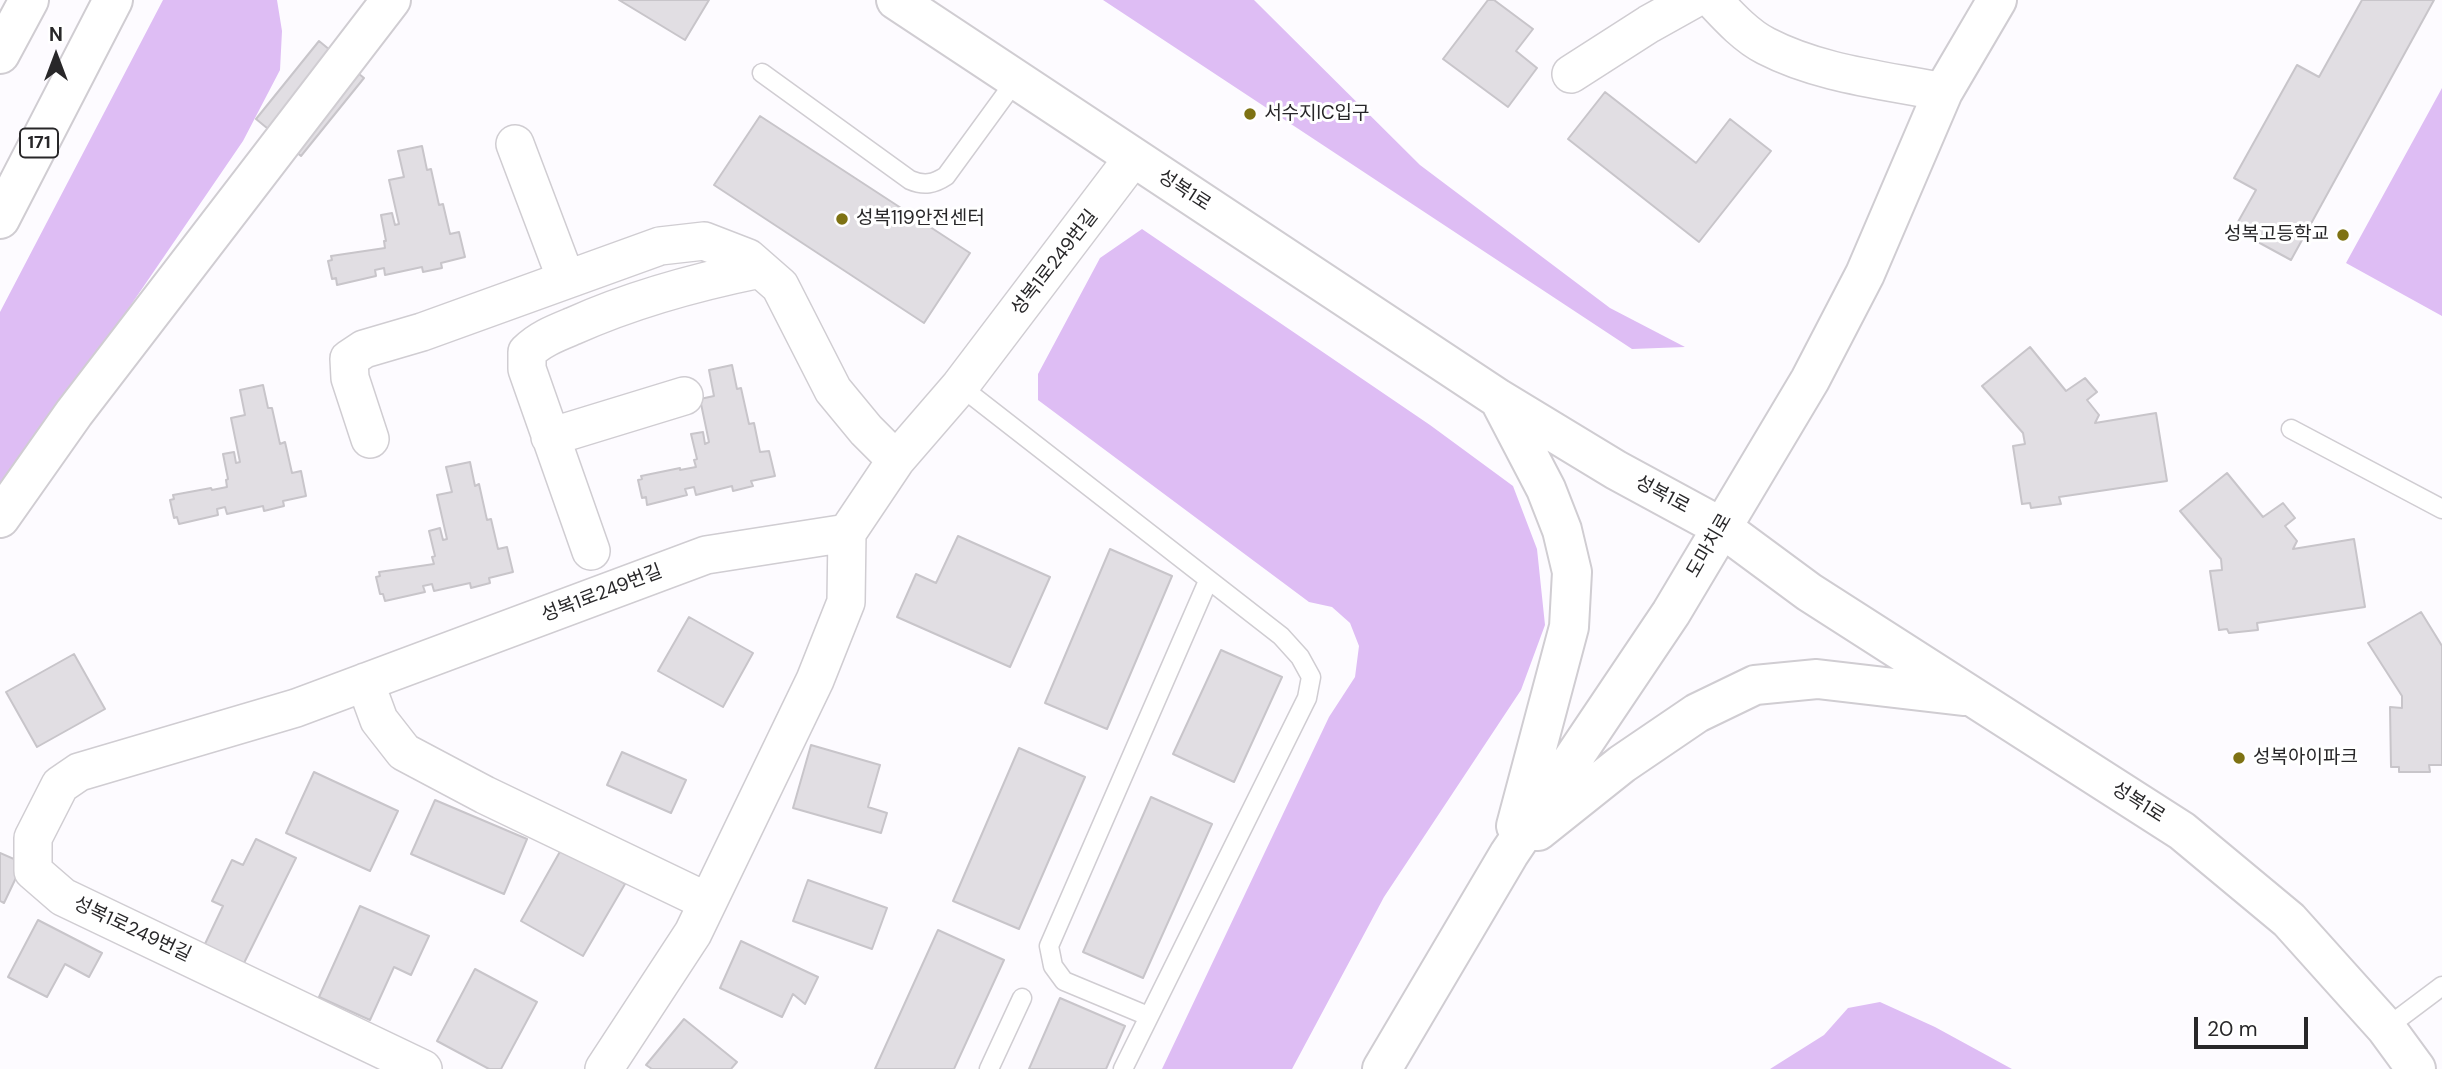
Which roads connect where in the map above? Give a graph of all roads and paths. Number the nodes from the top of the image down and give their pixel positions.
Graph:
1 (29, 0) edge
2 (113, 0) edge
3 (391, 0) edge
4 (896, 0) edge
5 (1692, 0) edge
6 (1713, 0) edge
7 (1997, 0) edge
8 (4, 46) edge
9 (762, 73) dead end
10 (1571, 74) dead end
11 (1016, 80) junction
12 (1943, 92) junction
13 (515, 145) dead end
14 (1133, 158) junction
15 (0, 219) edge
16 (760, 269) junction
17 (566, 279) junction
18 (960, 386) junction
19 (684, 396) dead end
20 (1499, 399) junction
21 (2291, 429) dead end
22 (550, 437) junction
23 (370, 439) dead end
24 (896, 460) junction
25 (2442, 509) edge
26 (0, 518) edge
27 (1721, 527) junction
28 (847, 534) junction
29 (591, 551) dead end
30 (1209, 581) junction
31 (365, 682) junction
32 (1969, 696) junction
33 (1509, 854) junction
34 (708, 902) junction
35 (2442, 986) edge
36 (1022, 998) dead end
37 (1148, 1016) junction
38 (2386, 1028) junction
39 (424, 1069) edge
40 (604, 1069) edge
41 (989, 1069) edge
42 (1123, 1069) edge
43 (1382, 1069) edge
44 (2416, 1069) edge

1 - 8 main road
2 - 15 main road, 171
3 - 26 main road
4 - 11 main road, 성복1로
5 - 10 street
6 - 12 street
7 - 12 main road, 도마치로
9 - 11 lane
11 - 14 main road, 성복1로
12 - 27 main road, 도마치로
13 - 17 street
14 - 18 street, 성복1로249번길
14 - 20 main road, 성복1로
16 - 17 street
16 - 22 street
16 - 24 street
17 - 23 street
18 - 24 street, 성복1로249번길
18 - 30 lane
19 - 22 street
20 - 27 main road, 성복1로
20 - 33 main road
21 - 25 lane
22 - 29 street
24 - 28 street, 성복1로249번길
27 - 32 main road, 성복1로
27 - 33 main road, 도마치로
28 - 31 street, 성복1로249번길
28 - 34 street
30 - 37 lane
30 - 37 lane
31 - 34 street
31 - 39 street, 성복1로249번길
32 - 33 main road
32 - 38 main road, 성복1로
33 - 43 main road, 도마치로
34 - 40 street
35 - 38 lane
36 - 41 lane
37 - 42 lane
38 - 44 main road, 성복1로

